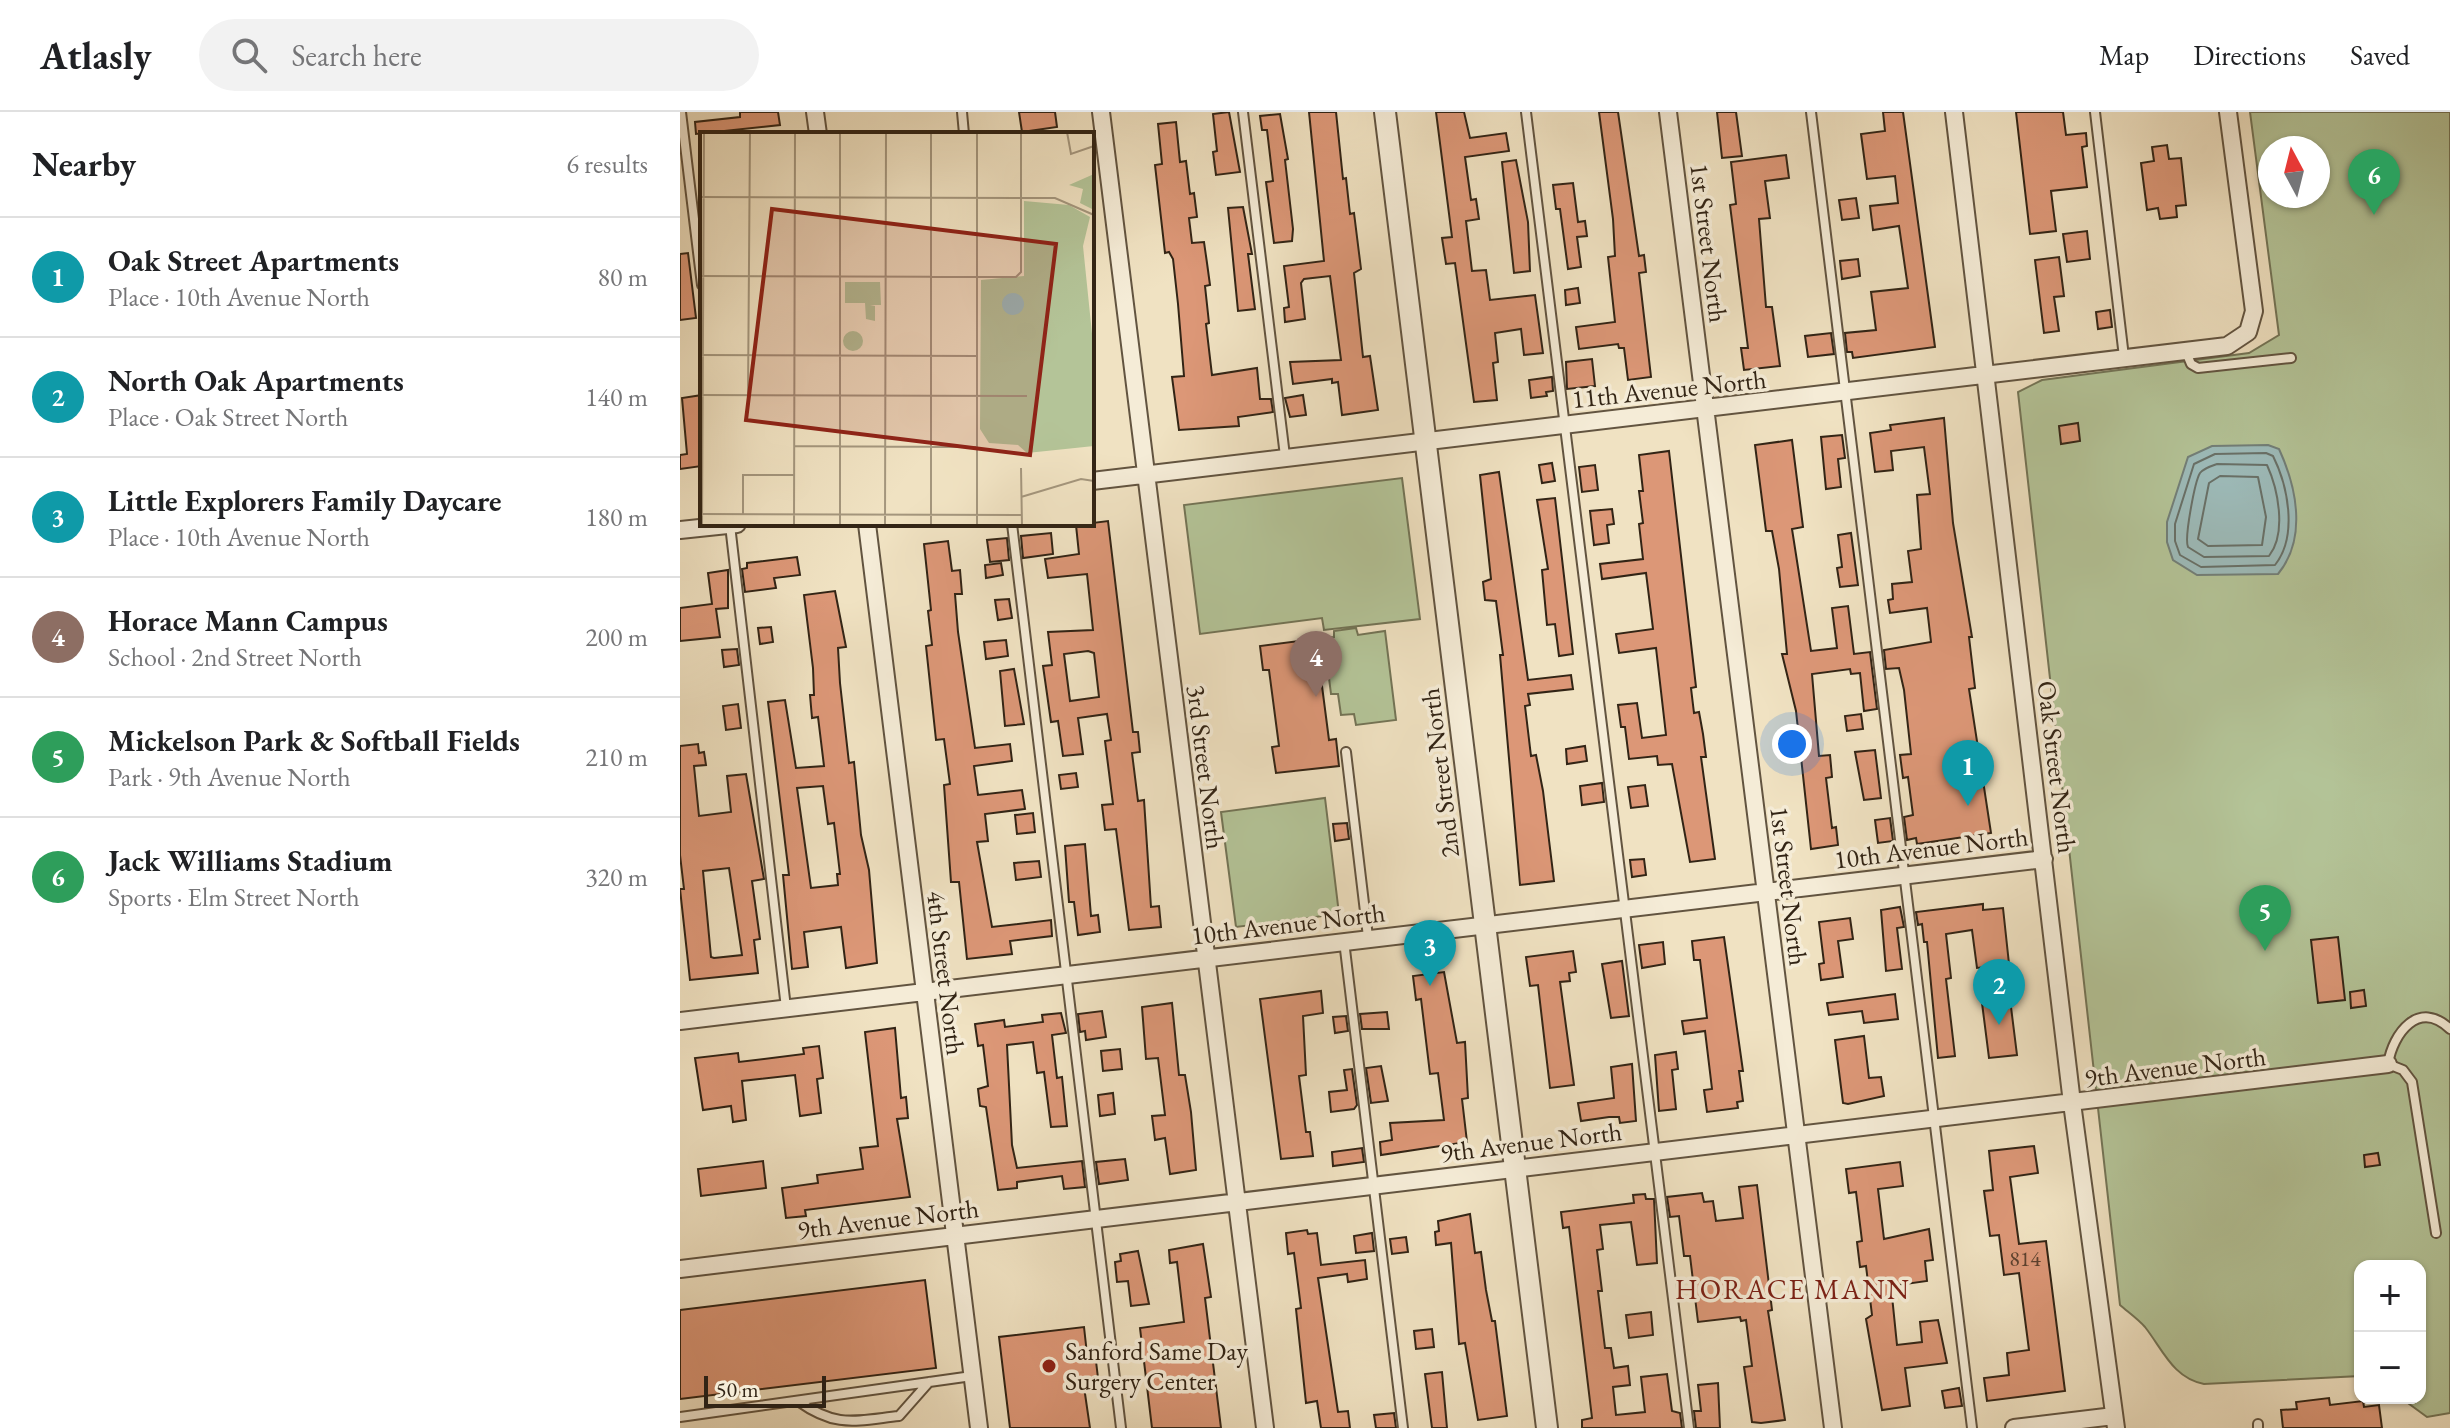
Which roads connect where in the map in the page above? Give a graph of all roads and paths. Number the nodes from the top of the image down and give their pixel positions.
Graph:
1 (681, 112) edge
2 (815, 112) edge
3 (962, 112) edge
4 (1101, 112) edge
5 (1243, 112) edge
6 (1385, 112) edge
7 (1526, 112) edge
8 (1668, 112) edge
9 (1811, 112) edge
10 (1954, 112) edge
11 (2095, 112) edge
12 (2228, 112) edge
13 (818, 132) edge
14 (964, 132) edge
15 (700, 269) edge
16 (2185, 351) junction
17 (2124, 358) junction
18 (2291, 358) dead end
19 (1984, 375) junction
20 (1845, 393) junction
21 (1705, 410) junction
22 (1565, 425) junction
23 (1426, 441) junction
24 (1285, 456) junction
25 (1145, 475) junction
26 (1094, 481) edge
27 (713, 526) edge
28 (730, 526) edge
29 (867, 526) edge
30 (1012, 526) edge
31 (680, 530) edge
32 (1346, 752) dead end
33 (2044, 859) junction
34 (1906, 876) junction
35 (1766, 892) junction
36 (1627, 908) junction
37 (1484, 926) junction
38 (1368, 937) junction
39 (1344, 941) junction
40 (1205, 958) junction
41 (1067, 975) junction
42 (924, 992) junction
43 (786, 1009) junction
44 (680, 1021) edge
45 (2450, 1029) edge
46 (2388, 1064) junction
47 (2072, 1103) junction
48 (1932, 1120) junction
49 (1796, 1135) junction
50 (1654, 1152) junction
51 (1514, 1169) junction
52 (1373, 1185) junction
53 (1235, 1202) junction
54 (1094, 1218) junction
55 (2436, 1233) dead end
56 (954, 1235) junction
57 (680, 1269) edge
58 (972, 1376) junction
59 (929, 1382) junction
60 (798, 1401) junction
61 (680, 1417) edge
62 (2115, 1422) edge
63 (979, 1428) edge
64 (1121, 1428) edge
65 (1265, 1428) edge
66 (1403, 1428) edge
67 (1547, 1428) edge
68 (1689, 1428) edge
69 (1833, 1428) edge
70 (1972, 1428) edge
71 (2014, 1428) edge

1 - 15 lane
2 - 13 street
3 - 14 lane
4 - 25 street, 3rd Street North
5 - 24 lane
6 - 23 street, 2nd Street North
7 - 22 lane
8 - 21 street, 1st Street North
9 - 20 lane
10 - 19 street, Oak Street North
11 - 17 lane
12 - 16 street, 11th Avenue North
16 - 17 street, 11th Avenue North
16 - 18 lane
17 - 19 street, 11th Avenue North
19 - 20 street, 11th Avenue North
19 - 33 street, Oak Street North
20 - 21 street, 11th Avenue North
20 - 34 lane
21 - 22 street, 11th Avenue North
21 - 35 street, 1st Street North
22 - 23 street, 11th Avenue North
22 - 36 lane
23 - 24 street, 11th Avenue North
23 - 37 street, 2nd Street North
24 - 25 street, 11th Avenue North
25 - 26 street, 11th Avenue North
25 - 40 street, 3rd Street North
27 - 31 street
28 - 43 lane
29 - 42 street, 4th Street North
30 - 41 lane
32 - 38 lane
33 - 34 street, 10th Avenue North
33 - 47 street, Oak Street North
34 - 35 street, 10th Avenue North
34 - 48 lane
35 - 36 street, 10th Avenue North
35 - 49 street, 1st Street North
36 - 37 street, 10th Avenue North
36 - 50 lane
37 - 38 street, 10th Avenue North
37 - 51 street, 2nd Street North
38 - 39 street, 10th Avenue North
39 - 40 street, 10th Avenue North
39 - 52 lane
40 - 41 street, 10th Avenue North
40 - 53 street, 3rd Street North
41 - 42 street, 10th Avenue North
41 - 54 lane
42 - 43 street, 10th Avenue North
42 - 56 street, 4th Street North
43 - 44 street, 10th Avenue North
45 - 46 lane
46 - 47 street, 9th Avenue North
46 - 55 lane
47 - 48 street, 9th Avenue North
47 - 62 street, Oak Street North
48 - 49 street, 9th Avenue North
48 - 70 lane
49 - 50 street, 9th Avenue North
49 - 69 street, 1st Street North
50 - 51 street, 9th Avenue North
50 - 68 lane
51 - 52 street, 9th Avenue North
51 - 67 street, 2nd Street North
52 - 53 street, 9th Avenue North
52 - 66 lane
53 - 54 street, 9th Avenue North
53 - 65 street, 3rd Street North
54 - 56 street, 9th Avenue North
54 - 64 lane
56 - 57 street, 9th Avenue North
56 - 58 street, 4th Street North
58 - 59 lane
58 - 63 street, 4th Street North
59 - 60 lane
59 - 60 lane
60 - 61 lane
62 - 71 street

